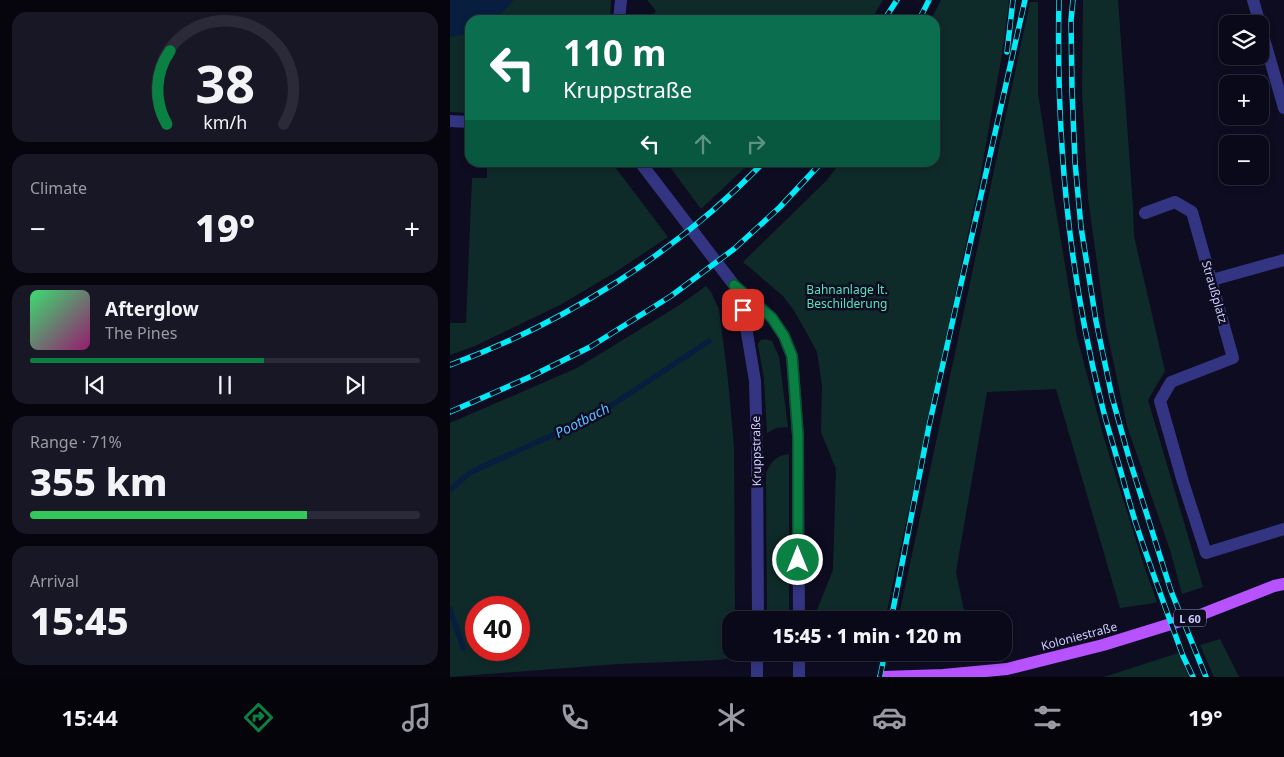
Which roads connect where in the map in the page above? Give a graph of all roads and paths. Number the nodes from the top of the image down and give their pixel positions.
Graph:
1 (621, 0) edge
2 (1253, 0) edge
3 (619, 15) edge
4 (1257, 15) edge
5 (1269, 56) edge
6 (1284, 108) edge
7 (450, 121) edge
8 (465, 122) edge
9 (645, 167) edge
10 (1145, 213) dead end
11 (1284, 260) edge
12 (1212, 280) junction
13 (734, 285) junction
14 (1284, 530) edge
15 (1281, 582) edge
16 (758, 611) edge
17 (799, 611) edge
18 (757, 661) edge
19 (800, 661) edge
20 (756, 677) edge
21 (800, 677) edge
22 (883, 677) edge

1 - 3 street
2 - 4 street
5 - 6 street
7 - 8 street
9 - 13 street, Kruppstraße
10 - 12 street, Straußplatz
11 - 12 street
12 - 14 street, Straußplatz
13 - 16 street, Kruppstraße
13 - 17 street, Kruppstraße
15 - 22 main road, Koloniestraße / L 60
18 - 20 street
19 - 21 street

